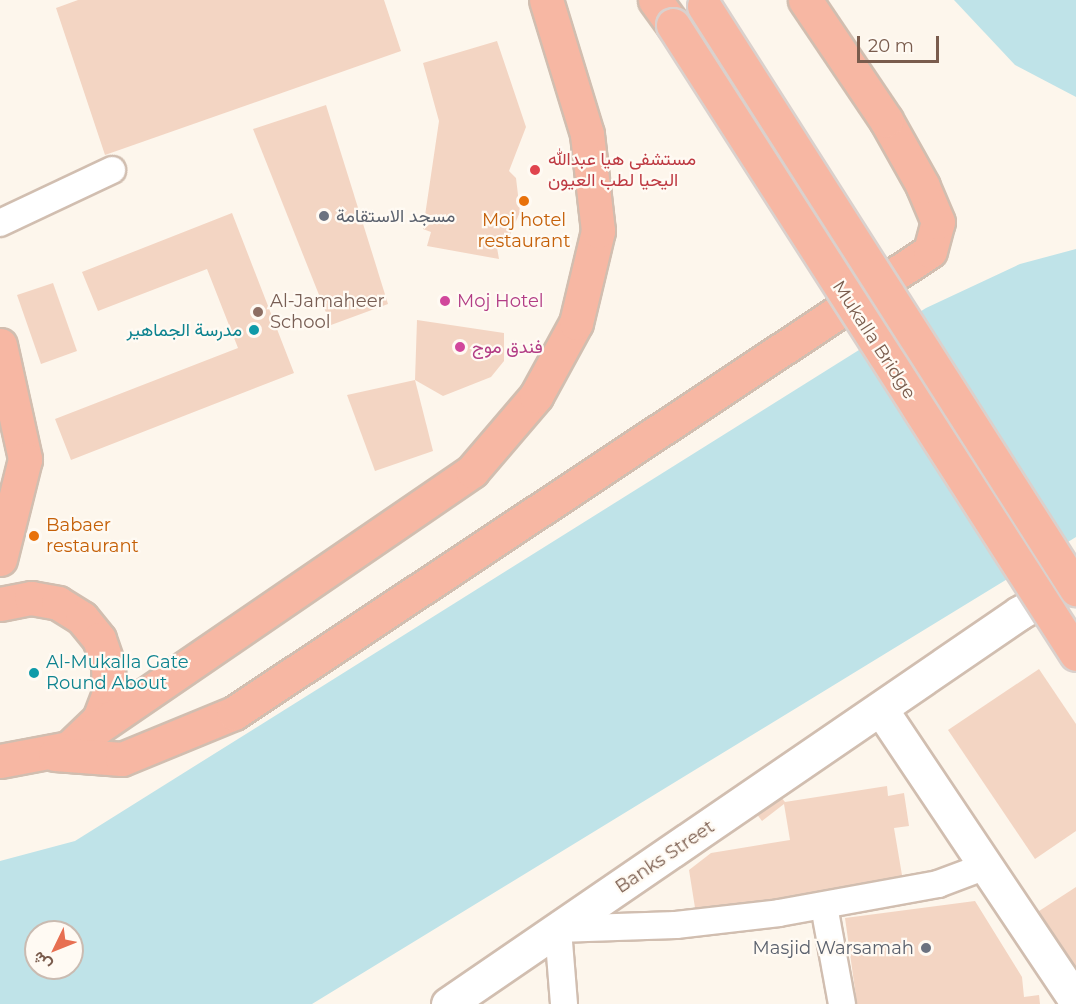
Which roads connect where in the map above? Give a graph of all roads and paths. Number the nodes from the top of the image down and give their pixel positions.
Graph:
1 (546, 0) edge
2 (805, 0) edge
3 (702, 3) edge
4 (664, 13) edge
5 (112, 170) dead end
6 (0, 223) edge
7 (0, 345) edge
8 (0, 559) edge
9 (1076, 581) edge
10 (1076, 589) edge
11 (0, 604) edge
12 (1076, 654) edge
13 (882, 711) junction
14 (68, 747) junction
15 (2, 759) edge
16 (986, 866) junction
17 (824, 906) junction
18 (558, 929) junction
19 (1076, 1001) edge
20 (448, 1004) edge
21 (564, 1004) edge
22 (842, 1004) edge

1 - 14 highway
2 - 14 highway
3 - 10 highway, Mukalla Bridge, bridge
4 - 12 highway, Mukalla Bridge, bridge
5 - 6 street
7 - 8 highway
9 - 13 main road, Banks Street
11 - 14 highway
13 - 16 main road
13 - 18 main road, Banks Street
14 - 15 highway
16 - 17 street
16 - 19 main road
17 - 18 street
17 - 22 street
18 - 20 main road, Banks Street
18 - 21 street

